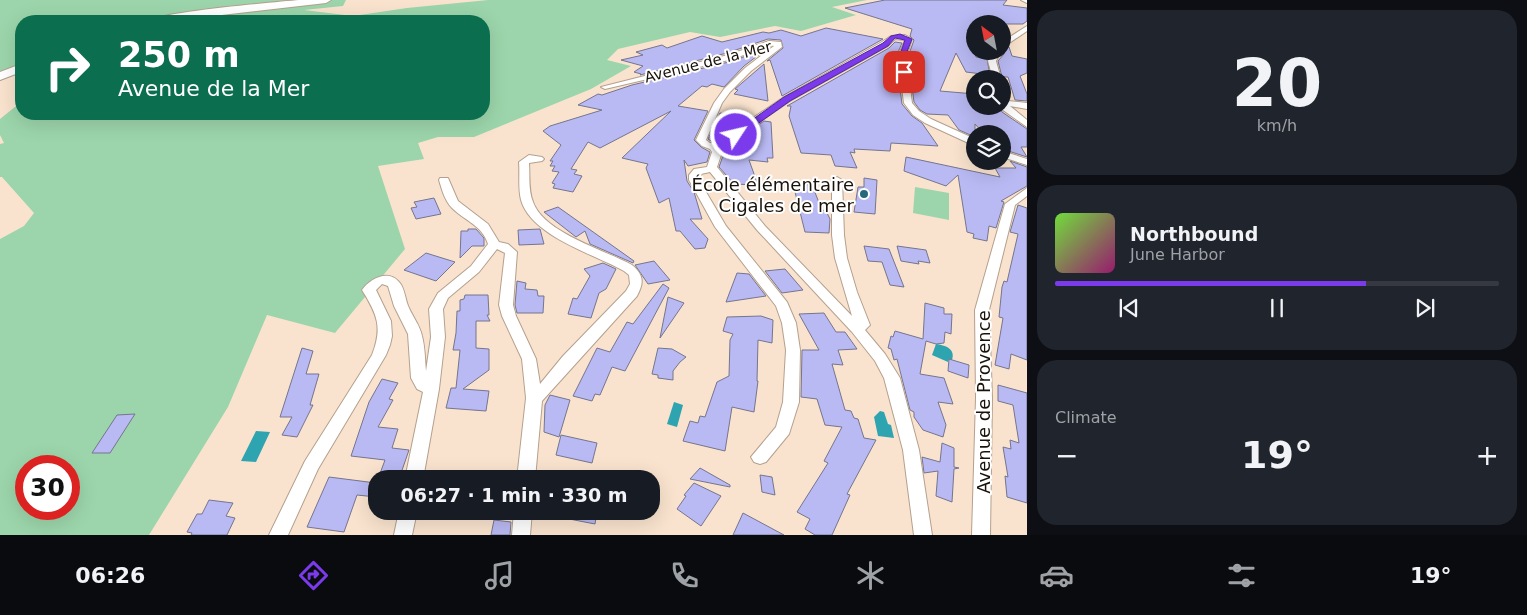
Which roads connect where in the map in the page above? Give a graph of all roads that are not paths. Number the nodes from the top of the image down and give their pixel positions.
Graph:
1 (303, 0) edge
2 (326, 0) edge
3 (178, 15) edge
4 (197, 15) edge
5 (1027, 28) edge
6 (1011, 38) edge
7 (15, 64) edge
8 (0, 70) edge
9 (15, 70) edge
10 (0, 76) edge
11 (605, 88) dead end
12 (1011, 102) edge
13 (1027, 106) edge
14 (1011, 112) edge
15 (1027, 124) edge
16 (966, 139) edge
17 (714, 147) junction
18 (1011, 157) edge
19 (539, 159) dead end
20 (1027, 162) edge
21 (712, 168) junction
22 (444, 180) dead end
23 (836, 180) dead end
24 (1027, 191) edge
25 (494, 244) junction
26 (857, 329) junction
27 (431, 388) junction
28 (534, 398) junction
29 (760, 457) dead end
30 (416, 470) edge
31 (527, 470) edge
32 (406, 520) edge
33 (522, 520) edge
34 (278, 535) edge
35 (403, 535) edge
36 (521, 535) edge
37 (922, 535) edge
38 (981, 535) edge

1 - 3 main road
2 - 4 main road
5 - 6 street
7 - 8 main road
9 - 10 main road
11 - 17 street, Avenue de la Mer
12 - 13 street
14 - 15 street
16 - 17 street
17 - 21 street
18 - 20 street
19 - 28 street
21 - 26 street
21 - 29 street
22 - 25 street
23 - 26 street
24 - 38 street, Avenue de Provence
25 - 27 street
25 - 28 street
26 - 37 street
27 - 30 street
27 - 34 street
28 - 31 street
32 - 35 street
33 - 36 street

